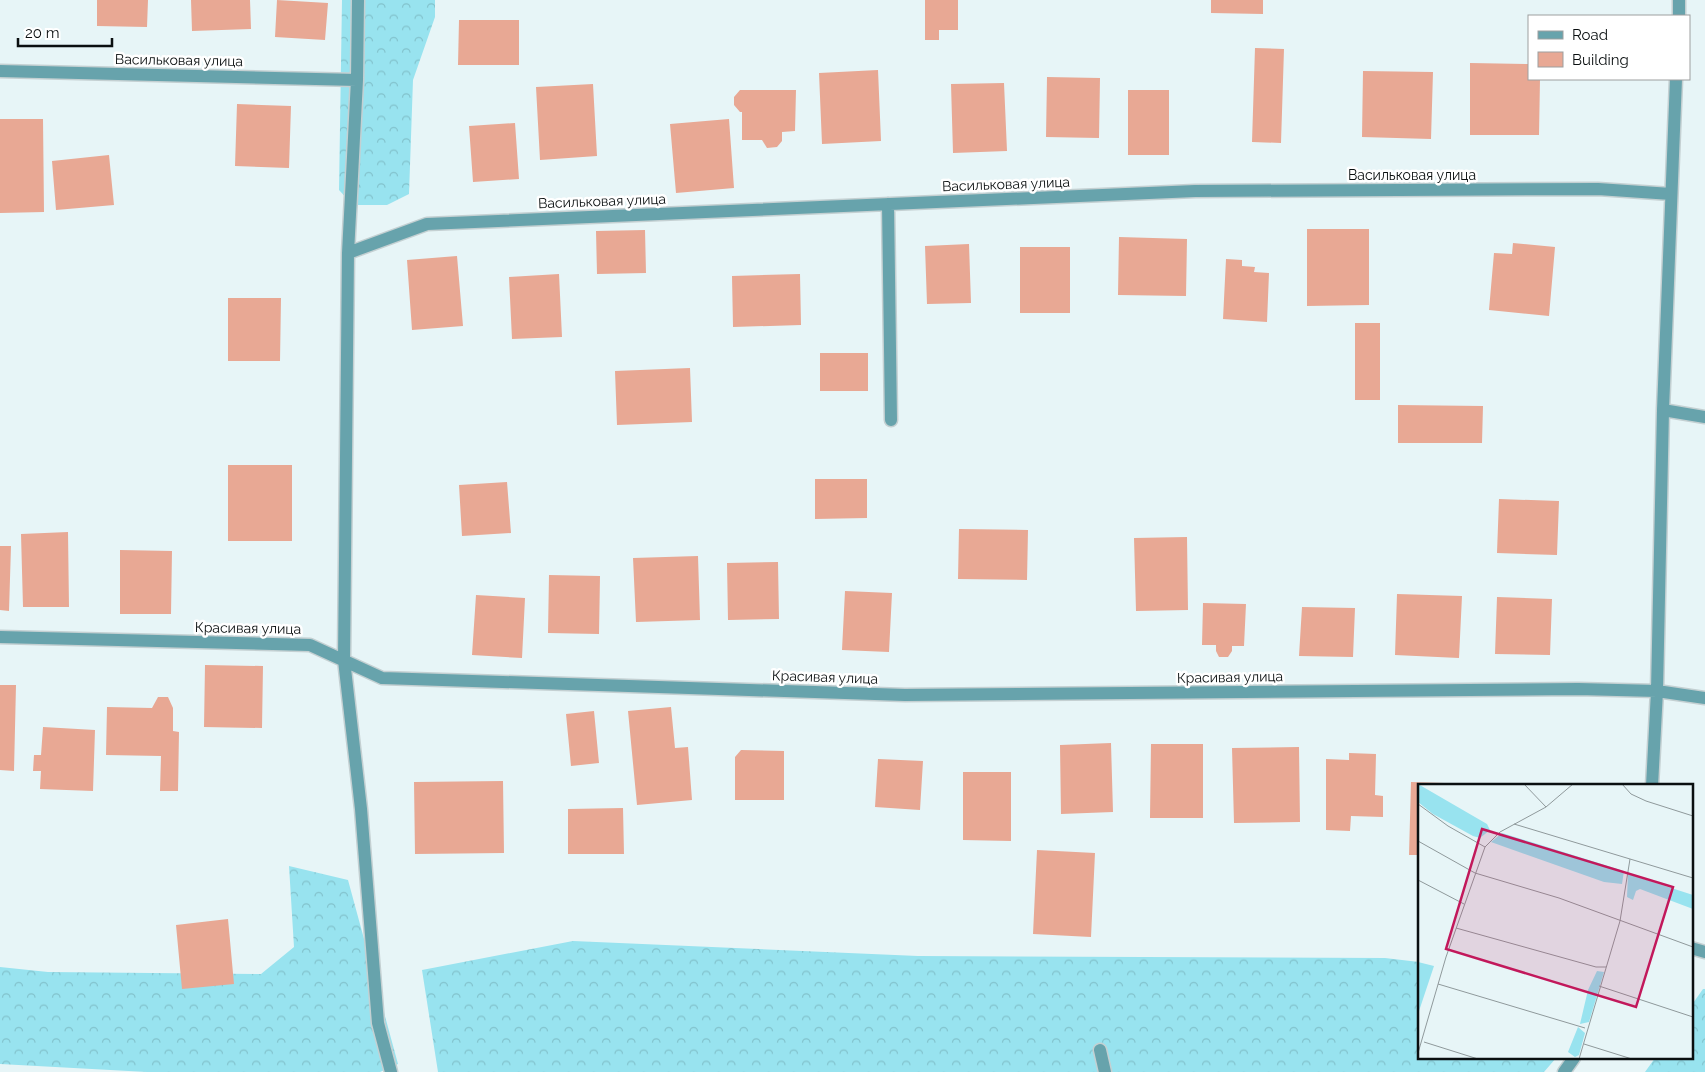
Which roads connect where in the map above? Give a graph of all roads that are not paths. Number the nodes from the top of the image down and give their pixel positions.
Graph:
1 (358, 0) edge
2 (1679, 0) edge
3 (1679, 15) edge
4 (0, 71) edge
5 (357, 80) junction
6 (1676, 80) edge
7 (1671, 194) junction
8 (888, 204) junction
9 (348, 253) junction
10 (1663, 410) junction
11 (1705, 417) edge
12 (891, 420) dead end
13 (0, 637) edge
14 (344, 660) junction
15 (1657, 691) junction
16 (1705, 698) edge
17 (1652, 784) edge
18 (1692, 948) edge
19 (1705, 952) edge
20 (1100, 1050) dead end
21 (1573, 1060) edge
22 (391, 1072) edge
23 (1105, 1072) edge
24 (1564, 1072) edge

1 - 5 street
2 - 3 street
4 - 5 street, Васильковая улица
5 - 9 street
6 - 7 street
7 - 8 street, Васильковая улица
7 - 10 street
8 - 9 street, Васильковая улица
8 - 12 street
9 - 14 street
10 - 11 street
10 - 15 street
13 - 14 street, Красивая улица
14 - 15 street, Красивая улица
14 - 22 street
15 - 16 street, Красивая улица
15 - 17 street
18 - 19 street
20 - 23 street
21 - 24 street

